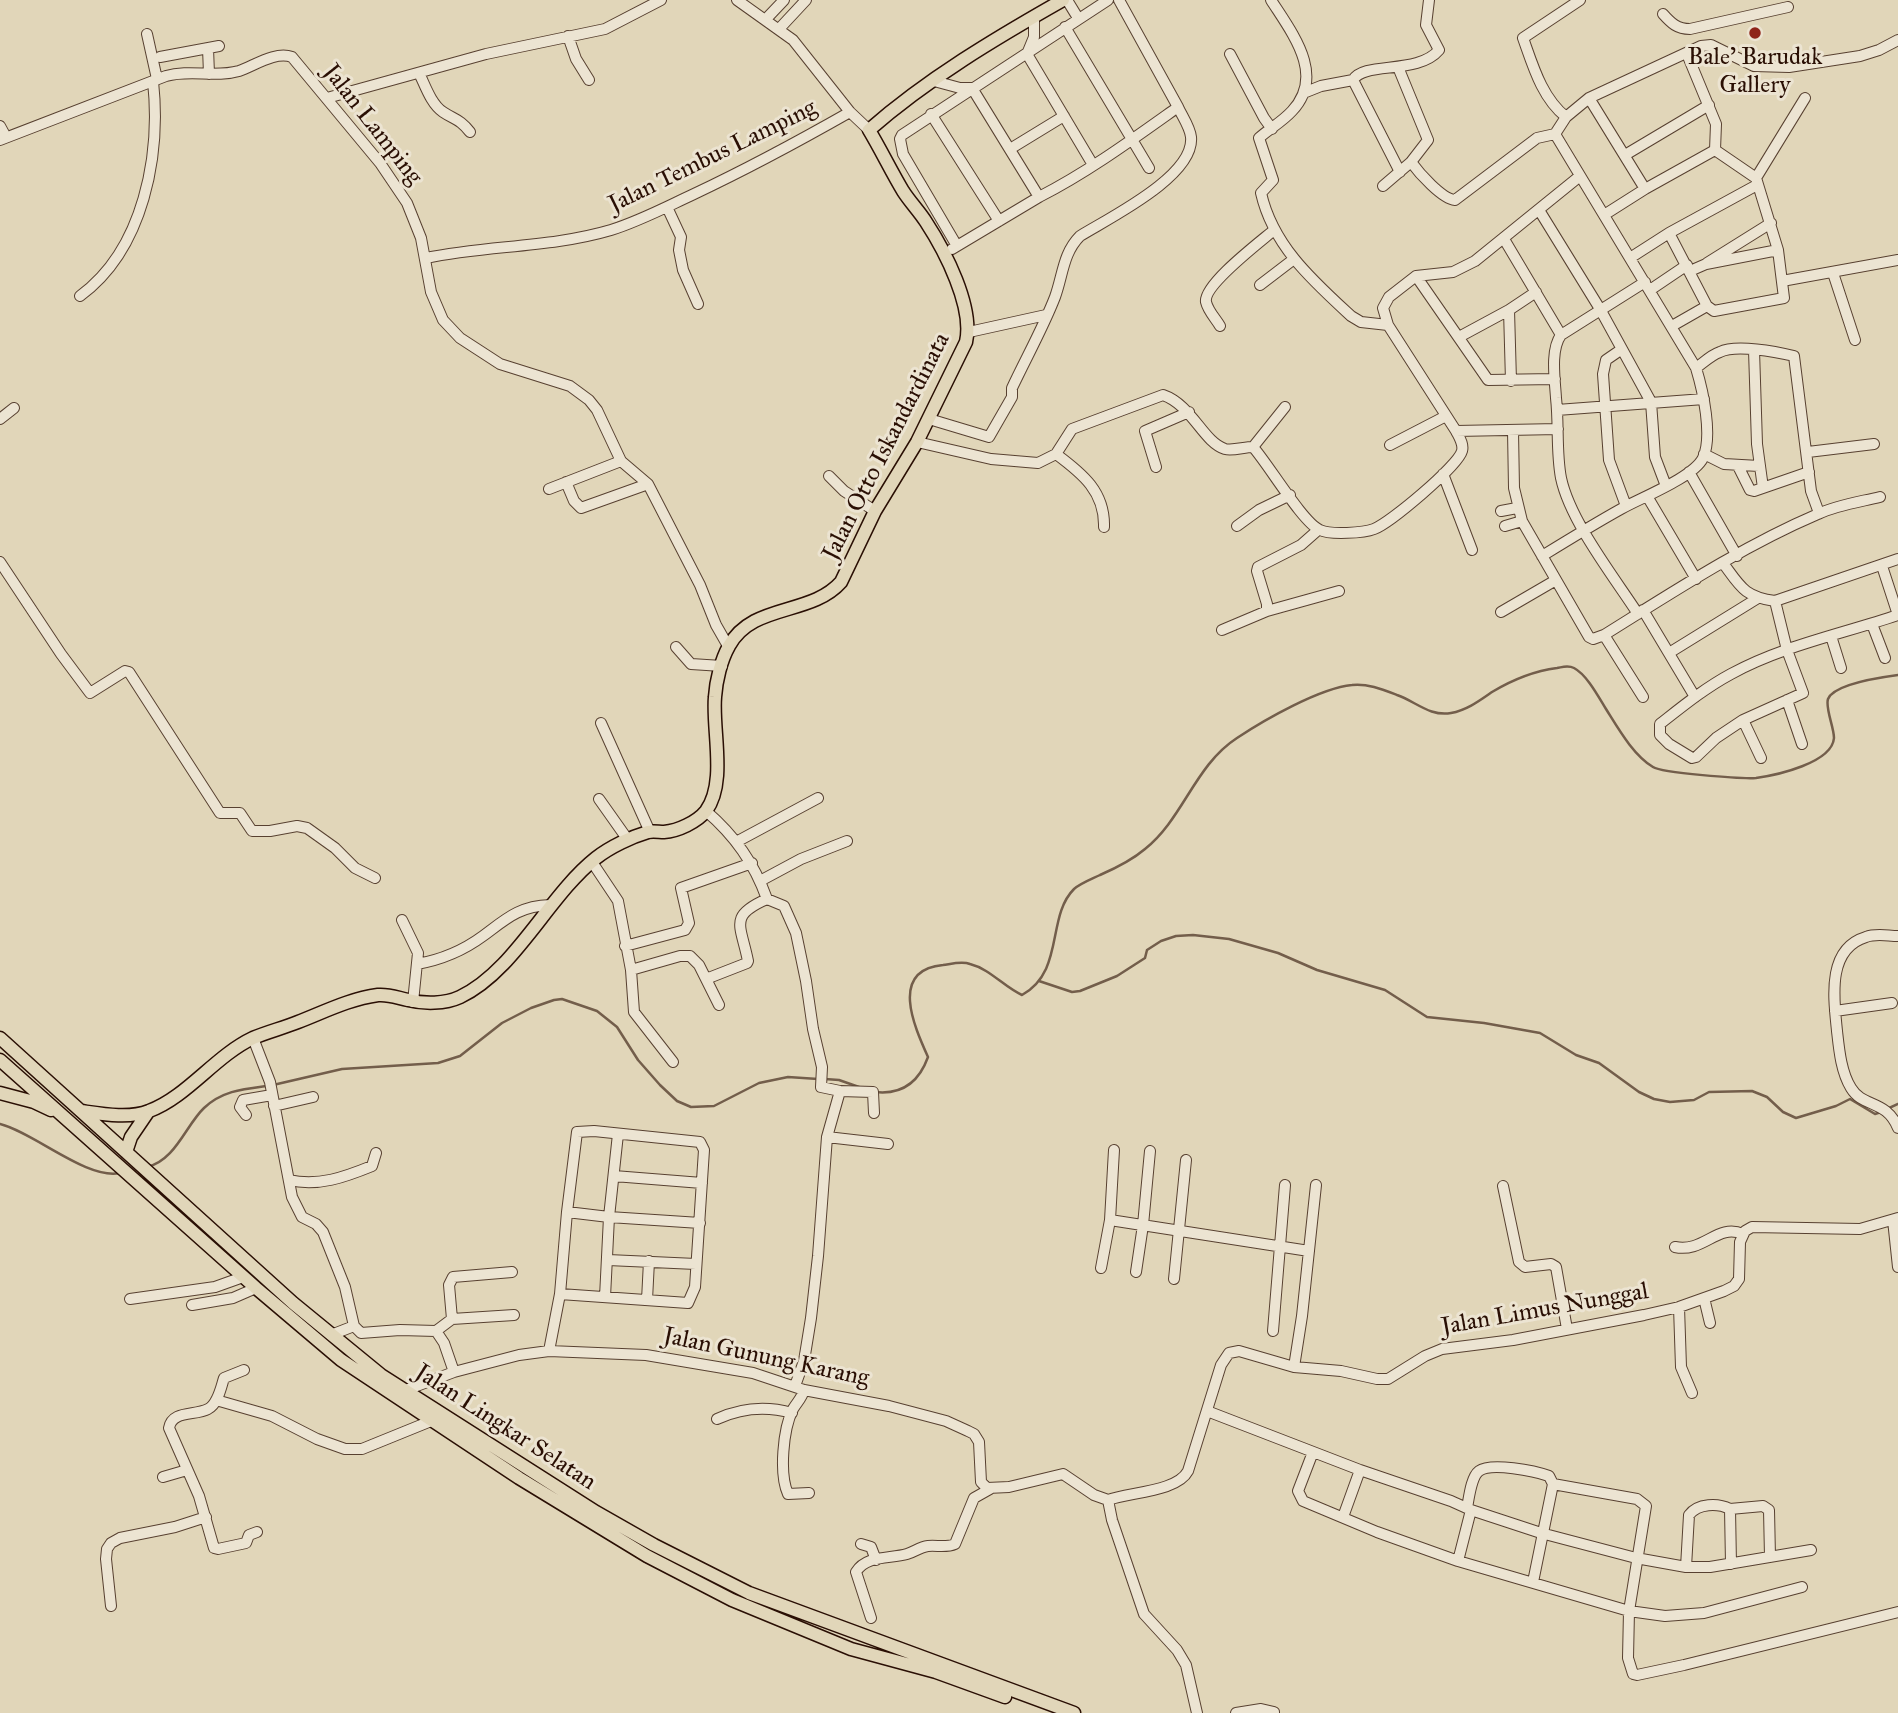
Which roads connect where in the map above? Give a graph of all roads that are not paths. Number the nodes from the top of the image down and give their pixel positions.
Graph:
1 (662, 0) edge
2 (737, 0) edge
3 (783, 0) edge
4 (806, 0) edge
5 (1065, 0) edge
6 (1108, 0) edge
7 (1119, 0) edge
8 (1271, 0) edge
9 (1429, 0) edge
10 (1580, 0) edge
11 (1788, 7) dead end
12 (1663, 14) dead end
13 (1034, 17) junction
14 (1078, 18) junction
15 (766, 19) junction
16 (1065, 27) junction
17 (779, 29) junction
18 (1690, 29) junction
19 (147, 34) dead end
20 (568, 36) junction
21 (1898, 40) edge
22 (219, 46) dead end
23 (208, 48) junction
24 (1691, 52) junction
25 (1027, 54) junction
26 (1230, 54) dead end
27 (172, 55) junction
28 (160, 57) dead end
29 (1398, 67) junction
30 (419, 73) junction
31 (173, 74) junction
32 (209, 75) junction
33 (155, 80) junction
34 (589, 80) dead end
35 (1353, 80) junction
36 (934, 81) junction
37 (972, 88) junction
38 (1306, 92) junction
39 (1589, 97) junction
40 (327, 98) junction
41 (1805, 98) dead end
42 (1709, 105) junction
43 (1178, 107) junction
44 (850, 112) junction
45 (931, 114) junction
46 (1064, 116) junction
47 (1566, 117) junction
48 (0, 126) edge
49 (1272, 129) junction
50 (869, 130) junction
51 (470, 132) dead end
52 (1555, 134) junction
53 (3, 138) edge
54 (1133, 140) junction
55 (1010, 149) junction
56 (1715, 150) junction
57 (1625, 155) junction
58 (1411, 162) junction
59 (1093, 164) junction
60 (1149, 168) dead end
61 (1400, 172) junction
62 (1580, 176) junction
63 (1757, 182) junction
64 (1383, 186) dead end
65 (1645, 189) junction
66 (1039, 197) junction
67 (667, 207) junction
68 (1539, 209) junction
69 (1604, 215) junction
70 (999, 221) junction
71 (1771, 223) junction
72 (1274, 230) junction
73 (1669, 233) junction
74 (1504, 239) junction
75 (957, 246) junction
76 (1778, 250) junction
77 (943, 253) junction
78 (426, 258) junction
79 (1630, 258) junction
80 (1294, 259) junction
81 (1898, 260) edge
82 (1706, 264) junction
83 (1689, 268) junction
84 (1833, 273) junction
85 (1416, 276) junction
86 (1782, 281) junction
87 (1260, 285) dead end
88 (1648, 286) junction
89 (1536, 292) junction
90 (80, 296) dead end
91 (698, 304) dead end
92 (1707, 306) junction
93 (1600, 309) junction
94 (1509, 310) junction
95 (1046, 315) junction
96 (1388, 325) junction
97 (1220, 326) dead end
98 (1672, 326) junction
99 (969, 332) junction
100 (1561, 335) junction
101 (1459, 337) junction
102 (1855, 340) dead end
103 (1622, 349) junction
104 (1754, 349) junction
105 (1696, 368) junction
106 (1555, 379) junction
107 (1511, 381) junction
108 (1704, 398) junction
109 (1651, 402) junction
110 (1285, 407) dead end
111 (1604, 407) junction
112 (14, 408) dead end
113 (1557, 410) junction
114 (1189, 412) junction
115 (1446, 416) junction
116 (0, 419) edge
117 (929, 419) junction
118 (1558, 429) junction
119 (1456, 431) junction
120 (1513, 431) junction
121 (917, 442) junction
122 (1390, 444) dead end
123 (1874, 444) dead end
124 (1253, 447) junction
125 (1808, 452) junction
126 (1056, 454) junction
127 (1704, 454) junction
128 (621, 461) junction
129 (1738, 466) junction
130 (1759, 466) junction
131 (1156, 467) dead end
132 (1689, 472) junction
133 (1809, 472) junction
134 (1443, 474) junction
135 (829, 476) dead end
136 (566, 482) junction
137 (648, 484) junction
138 (1666, 486) junction
139 (1763, 488) junction
140 (549, 489) dead end
141 (1290, 495) junction
142 (1647, 496) junction
143 (1880, 497) dead end
144 (1626, 506) junction
145 (1517, 508) junction
146 (875, 511) junction
147 (1501, 511) dead end
148 (1819, 513) junction
149 (1522, 521) junction
150 (1237, 526) dead end
151 (1505, 526) dead end
152 (1104, 527) dead end
153 (1318, 530) junction
154 (1584, 530) junction
155 (1472, 550) dead end
156 (1542, 556) junction
157 (1737, 556) junction
158 (1898, 559) edge
159 (0, 562) edge
160 (1723, 563) junction
161 (1882, 566) junction
162 (1696, 579) junction
163 (1556, 580) junction
164 (1339, 591) dead end
165 (1758, 598) junction
166 (1774, 601) junction
167 (1267, 611) junction
168 (1501, 612) dead end
169 (1641, 612) junction
170 (1898, 615) edge
171 (1872, 624) junction
172 (1222, 630) dead end
173 (1604, 635) junction
174 (1831, 636) junction
175 (728, 646) junction
176 (676, 647) dead end
177 (1787, 650) junction
178 (1669, 653) junction
179 (1885, 658) dead end
180 (722, 666) junction
181 (1841, 668) dead end
182 (1643, 697) dead end
183 (1695, 697) junction
184 (1787, 700) junction
185 (1743, 720) junction
186 (601, 723) dead end
187 (1802, 744) dead end
188 (1761, 758) dead end
189 (818, 798) dead end
190 (599, 799) dead end
191 (706, 811) junction
192 (650, 832) junction
193 (628, 840) junction
194 (738, 841) junction
195 (847, 841) dead end
196 (592, 862) junction
197 (751, 863) junction
198 (375, 878) dead end
199 (760, 881) junction
200 (767, 899) junction
201 (549, 906) junction
202 (402, 920) dead end
203 (1898, 936) edge
204 (625, 946) junction
205 (418, 964) junction
206 (631, 970) junction
207 (706, 979) junction
208 (413, 1002) junction
209 (1892, 1003) dead end
210 (719, 1004) dead end
211 (1835, 1011) junction
212 (0, 1038) edge
213 (253, 1038) junction
214 (0, 1060) edge
215 (673, 1062) dead end
216 (840, 1091) junction
217 (272, 1092) junction
218 (0, 1093) edge
219 (313, 1097) dead end
220 (81, 1111) junction
221 (148, 1112) junction
222 (874, 1113) dead end
223 (246, 1115) dead end
224 (66, 1119) junction
225 (1898, 1128) edge
226 (618, 1133) junction
227 (827, 1137) junction
228 (888, 1144) dead end
229 (1114, 1150) dead end
230 (1150, 1150) dead end
231 (376, 1153) dead end
232 (131, 1157) junction
233 (1186, 1160) dead end
234 (614, 1176) junction
235 (289, 1180) junction
236 (702, 1182) junction
237 (1285, 1185) dead end
238 (1316, 1185) dead end
239 (1503, 1186) dead end
240 (567, 1212) junction
241 (609, 1217) junction
242 (1895, 1219) edge
243 (1110, 1220) junction
244 (700, 1223) junction
245 (1143, 1225) junction
246 (1178, 1230) junction
247 (1743, 1234) junction
248 (1279, 1247) junction
249 (1675, 1247) dead end
250 (1309, 1251) junction
251 (608, 1260) junction
252 (649, 1261) junction
253 (696, 1264) junction
254 (1101, 1268) dead end
255 (1898, 1268) edge
256 (512, 1272) dead end
257 (1136, 1272) dead end
258 (243, 1277) junction
259 (1174, 1279) dead end
260 (256, 1288) junction
261 (559, 1294) junction
262 (605, 1297) junction
263 (1704, 1298) junction
264 (130, 1299) dead end
265 (647, 1300) junction
266 (192, 1305) dead end
267 (1679, 1307) junction
268 (514, 1315) dead end
269 (453, 1319) junction
270 (1710, 1323) dead end
271 (354, 1326) junction
272 (1567, 1329) junction
273 (436, 1331) junction
274 (1273, 1331) dead end
275 (331, 1335) junction
276 (550, 1351) junction
277 (1294, 1367) junction
278 (244, 1370) dead end
279 (454, 1372) junction
280 (800, 1388) junction
281 (406, 1390) junction
282 (1692, 1393) dead end
283 (216, 1400) junction
284 (1207, 1410) junction
285 (792, 1413) junction
286 (717, 1419) dead end
287 (431, 1421) junction
288 (1313, 1452) junction
289 (187, 1470) junction
290 (1360, 1470) junction
291 (163, 1477) dead end
292 (1552, 1484) junction
293 (990, 1489) junction
294 (808, 1493) dead end
295 (1108, 1500) junction
296 (1469, 1509) junction
297 (1730, 1509) junction
298 (206, 1517) junction
299 (1343, 1517) junction
300 (257, 1532) dead end
301 (1541, 1533) junction
302 (862, 1544) dead end
303 (651, 1550) junction
304 (1811, 1550) dead end
305 (1770, 1557) junction
306 (1636, 1558) junction
307 (876, 1560) junction
308 (1458, 1561) junction
309 (1731, 1564) junction
310 (1686, 1567) junction
311 (1533, 1582) junction
312 (1802, 1587) dead end
313 (111, 1606) dead end
314 (1629, 1611) junction
315 (1898, 1612) edge
316 (871, 1618) dead end
317 (1274, 1712) edge
318 (1048, 1713) edge
319 (1074, 1713) edge
320 (1197, 1713) edge
321 (1236, 1713) edge

1 - 20 street
2 - 15 street
3 - 15 street
4 - 17 street
5 - 13 main road
5 - 14 street
6 - 14 street
7 - 43 street
8 - 38 street
9 - 29 street
10 - 47 street
11 - 18 street
12 - 18 street
13 - 25 street
13 - 36 main road
14 - 16 street
15 - 17 street
16 - 25 street
16 - 54 street
17 - 44 street
18 - 24 street
19 - 33 street
20 - 30 street
20 - 34 street
21 - 24 street
22 - 23 street
23 - 27 street
23 - 32 street
24 - 39 street
24 - 42 street
25 - 37 street
25 - 46 street
26 - 49 street
27 - 28 street
27 - 31 street
29 - 35 street
29 - 58 street
30 - 40 street
30 - 51 street
31 - 32 street, Jalan Lamping
31 - 33 street, Jalan Lamping
32 - 40 street, Jalan Lamping
33 - 53 street, Jalan Lamping
33 - 90 street
35 - 38 street
35 - 61 street
36 - 37 street
36 - 50 main road
37 - 45 street
37 - 55 street
38 - 49 street
39 - 47 street
39 - 57 street
40 - 78 street, Jalan Lamping
41 - 63 street
42 - 56 street
42 - 57 street
43 - 54 street
43 - 95 street
44 - 50 street
44 - 67 street, Jalan Tembus Lamping
45 - 70 street
45 - 75 street
46 - 55 street
46 - 59 street
47 - 52 street
48 - 53 street
49 - 72 street
50 - 77 main road, Jalan Otto Iskandardinata
52 - 58 street
52 - 62 street
54 - 59 street
54 - 60 street
55 - 66 street
56 - 63 street
56 - 65 street
57 - 65 street
58 - 61 street
59 - 66 street
61 - 64 street
62 - 68 street
62 - 69 street
63 - 71 street
63 - 73 street
65 - 69 street
66 - 70 street
67 - 78 street, Jalan Tembus Lamping
67 - 91 street
68 - 74 street
68 - 93 street
69 - 79 street
70 - 75 street
71 - 76 street
71 - 82 street
72 - 80 street
72 - 97 street
73 - 79 street
73 - 83 street
74 - 85 street
74 - 89 street
75 - 77 street
76 - 82 street
76 - 86 street
77 - 99 main road, Jalan Otto Iskandardinata
78 - 128 street, Jalan Lamping
79 - 88 street
80 - 87 street
80 - 96 street
81 - 84 street
82 - 83 street
83 - 88 street
83 - 92 street
84 - 86 street
84 - 102 street
85 - 96 street
85 - 101 street
86 - 92 street
88 - 93 street
88 - 98 street
89 - 94 street
89 - 100 street
92 - 98 street
93 - 100 street
93 - 103 street
94 - 101 street
94 - 107 street
95 - 99 street
95 - 117 street
96 - 115 street
98 - 105 street
99 - 117 main road, Jalan Otto Iskandardinata
100 - 106 street
101 - 107 street
103 - 109 street
103 - 111 street
104 - 105 street
104 - 125 street
104 - 130 street
105 - 108 street
106 - 107 street
106 - 113 street
108 - 109 street
108 - 127 street
109 - 111 street
109 - 138 street
110 - 124 street
111 - 113 street
111 - 144 street
112 - 116 street
113 - 118 street
114 - 124 street
114 - 126 street
114 - 131 street
115 - 119 street
115 - 122 street
117 - 121 main road, Jalan Otto Iskandardinata
118 - 120 street
118 - 154 street
119 - 120 street
119 - 134 street
120 - 145 street
121 - 126 street
121 - 146 main road, Jalan Otto Iskandardinata
123 - 125 street
124 - 141 street
125 - 133 street
126 - 152 street
127 - 129 street
127 - 132 street
128 - 136 street
128 - 137 street, Jalan Lamping
129 - 130 street
129 - 139 street
130 - 139 street
132 - 138 street
132 - 157 street
133 - 139 street
133 - 148 street
134 - 153 street
134 - 155 street
135 - 146 street
136 - 137 street
136 - 140 street
137 - 175 street, Jalan Lamping
138 - 142 street
141 - 150 street
141 - 153 street
142 - 144 street
142 - 162 street
143 - 148 street
144 - 154 street
145 - 147 street
145 - 149 street
146 - 175 main road, Jalan Otto Iskandardinata
148 - 157 street
149 - 151 street
149 - 156 street
153 - 167 street
154 - 156 street
154 - 169 street
156 - 163 street
157 - 160 street
158 - 161 street
159 - 198 street
160 - 162 street
160 - 165 street
161 - 166 street
161 - 170 street
162 - 169 street
163 - 168 street
163 - 173 street
164 - 167 street
165 - 166 street
165 - 178 street
166 - 177 street
167 - 172 street
169 - 173 street
169 - 178 street
170 - 171 street
171 - 174 street
171 - 179 street
173 - 182 street
174 - 177 street
174 - 181 street
175 - 180 main road, Jalan Otto Iskandardinata
176 - 180 street
177 - 183 street
177 - 184 street
178 - 183 street
180 - 191 main road, Jalan Otto Iskandardinata
183 - 185 street
184 - 185 street
184 - 187 street
185 - 188 street
186 - 192 street
189 - 194 street
190 - 193 street
191 - 192 main road
191 - 194 street
192 - 193 main road
193 - 196 main road
194 - 197 street
195 - 199 street
196 - 201 main road
196 - 204 street
197 - 199 street
197 - 204 street
199 - 200 street
200 - 207 street
200 - 216 street
201 - 205 street
201 - 208 main road
202 - 205 street
203 - 211 street
204 - 206 street
205 - 208 street
206 - 207 street
206 - 215 street
207 - 210 street
208 - 213 main road
209 - 211 street
211 - 225 street
212 - 220 main road, Jalan Lingkar Selatan
213 - 217 street
213 - 221 main road
214 - 224 main road, Jalan Lingkar Selatan
216 - 222 street
216 - 227 street
217 - 219 street
217 - 223 street
217 - 235 street
218 - 224 main road
220 - 221 main road
220 - 232 main road, Jalan Lingkar Selatan
221 - 232 main road
224 - 258 main road, Jalan Lingkar Selatan
226 - 234 street
226 - 236 street
226 - 240 street
227 - 228 street
227 - 280 street
229 - 243 street
230 - 245 street
231 - 235 street
232 - 275 main road, Jalan Lingkar Selatan
233 - 246 street
234 - 236 street
234 - 241 street
235 - 271 street
236 - 244 street
237 - 248 street
238 - 250 street
239 - 272 street
240 - 241 street
240 - 261 street
241 - 244 street
241 - 251 street
242 - 247 street
242 - 255 street
243 - 245 street
243 - 254 street
244 - 253 street
245 - 246 street
245 - 257 street
246 - 248 street
246 - 259 street
247 - 249 street
247 - 263 street, Jalan Limus Nunggal
248 - 250 street
248 - 274 street
250 - 277 street
251 - 252 street
251 - 262 street
252 - 253 street
252 - 265 street
253 - 265 street
256 - 269 street
258 - 260 main road, Jalan Lingkar Selatan
258 - 264 street
260 - 266 street
260 - 287 main road, Jalan Lingkar Selatan
261 - 262 street
261 - 276 street
262 - 265 street
263 - 267 street, Jalan Limus Nunggal
263 - 270 street
267 - 272 street, Jalan Limus Nunggal
267 - 282 street
268 - 269 street
269 - 273 street
271 - 273 street
271 - 275 street
272 - 277 street, Jalan Limus Nunggal
273 - 279 street
275 - 281 main road, Jalan Lingkar Selatan
276 - 279 street, Jalan Gunung Karang
276 - 280 street, Jalan Gunung Karang
277 - 284 street, Jalan Limus Nunggal
278 - 283 street
279 - 281 street, Jalan Gunung Karang
280 - 285 street
280 - 293 street, Jalan Gunung Karang
281 - 303 main road, Jalan Lingkar Selatan
283 - 287 street
283 - 289 street
284 - 288 street
284 - 295 street, Jalan Limus Nunggal
285 - 286 street
285 - 294 street
287 - 303 main road, Jalan Lingkar Selatan
288 - 290 street
288 - 299 street
289 - 291 street
289 - 298 street
290 - 296 street
290 - 299 street
292 - 296 street
292 - 301 street
292 - 306 street
293 - 295 street
293 - 307 street
295 - 320 street
296 - 301 street
296 - 308 street
297 - 305 street
297 - 309 street
297 - 310 street
298 - 300 street
298 - 313 street
299 - 308 street
301 - 306 street
301 - 311 street
302 - 307 street
303 - 318 main road, Jalan Lingkar Selatan
303 - 319 main road, Jalan Lingkar Selatan
304 - 305 street
305 - 309 street
306 - 310 street
306 - 314 street
307 - 316 street
308 - 311 street
309 - 310 street
311 - 314 street
312 - 314 street
314 - 315 street
317 - 321 street

